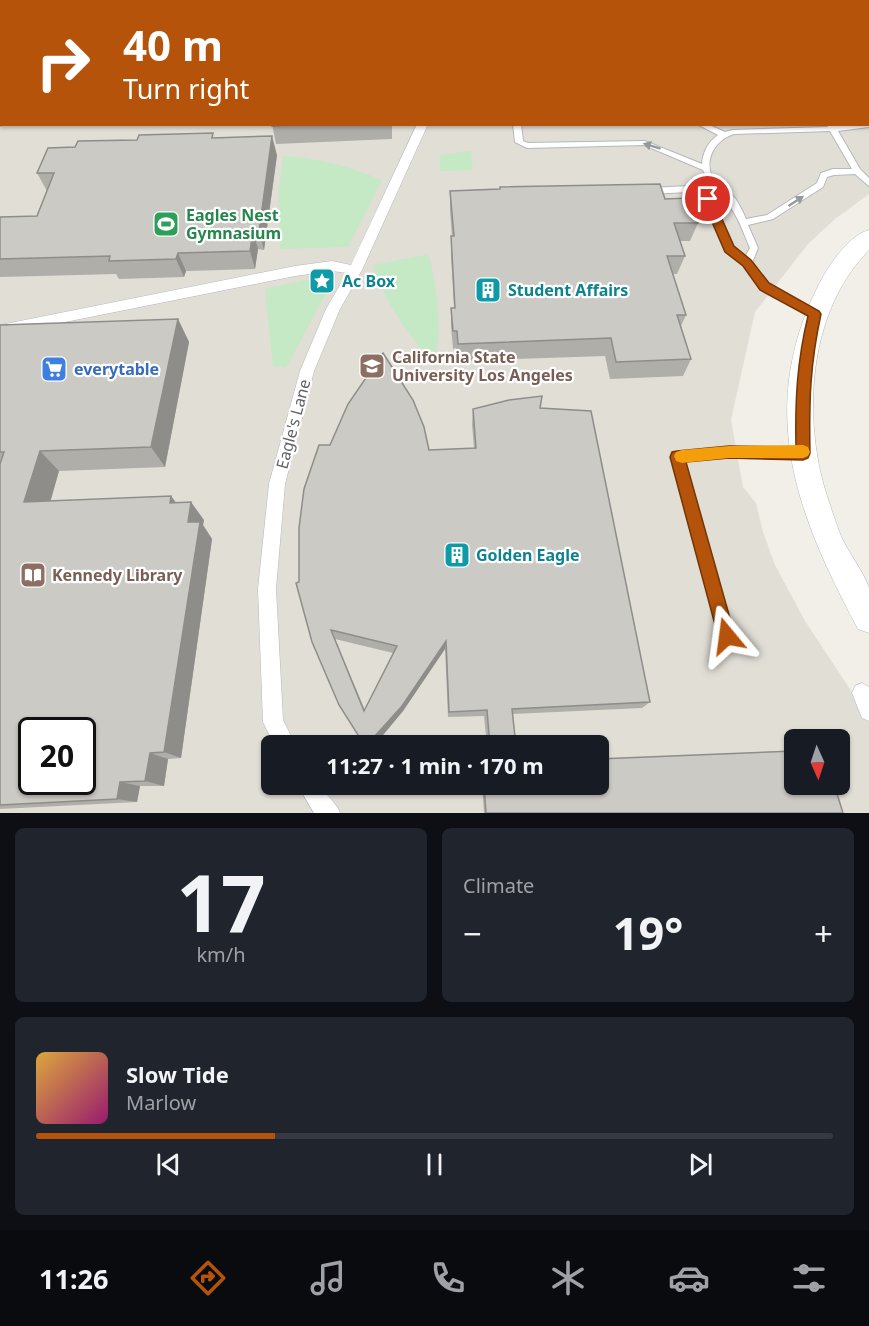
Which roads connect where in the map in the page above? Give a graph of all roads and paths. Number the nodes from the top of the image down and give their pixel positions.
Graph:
1 (422, 126) edge
2 (517, 126) edge
3 (704, 126) edge
4 (850, 126) edge
5 (831, 127) edge
6 (722, 134) junction
7 (705, 168) junction
8 (857, 171) junction
9 (869, 183) edge
10 (715, 188) junction
11 (644, 191) edge
12 (743, 222) junction
13 (869, 237) edge
14 (747, 263) junction
15 (355, 270) junction
16 (815, 314) junction
17 (0, 330) edge
18 (803, 453) junction
19 (869, 618) edge
20 (727, 636) dead end
21 (280, 735) edge
22 (314, 795) edge
23 (330, 813) edge

1 - 15 street, Eagle's Lane
7 -> 2 lane
3 - 6 lane
4 - 5 lane
5 - 6 lane
5 - 8 lane
6 - 7 lane
7 - 10 lane
8 - 9 lane
12 -> 8 lane
10 - 11 lane
10 - 12 lane
10 - 14 lane
12 - 14 lane
13 - 16 street
14 - 16 lane
15 - 17 street
15 - 21 street, Eagle's Lane
16 - 18 street
18 - 19 street
18 - 20 lane
22 - 23 street

